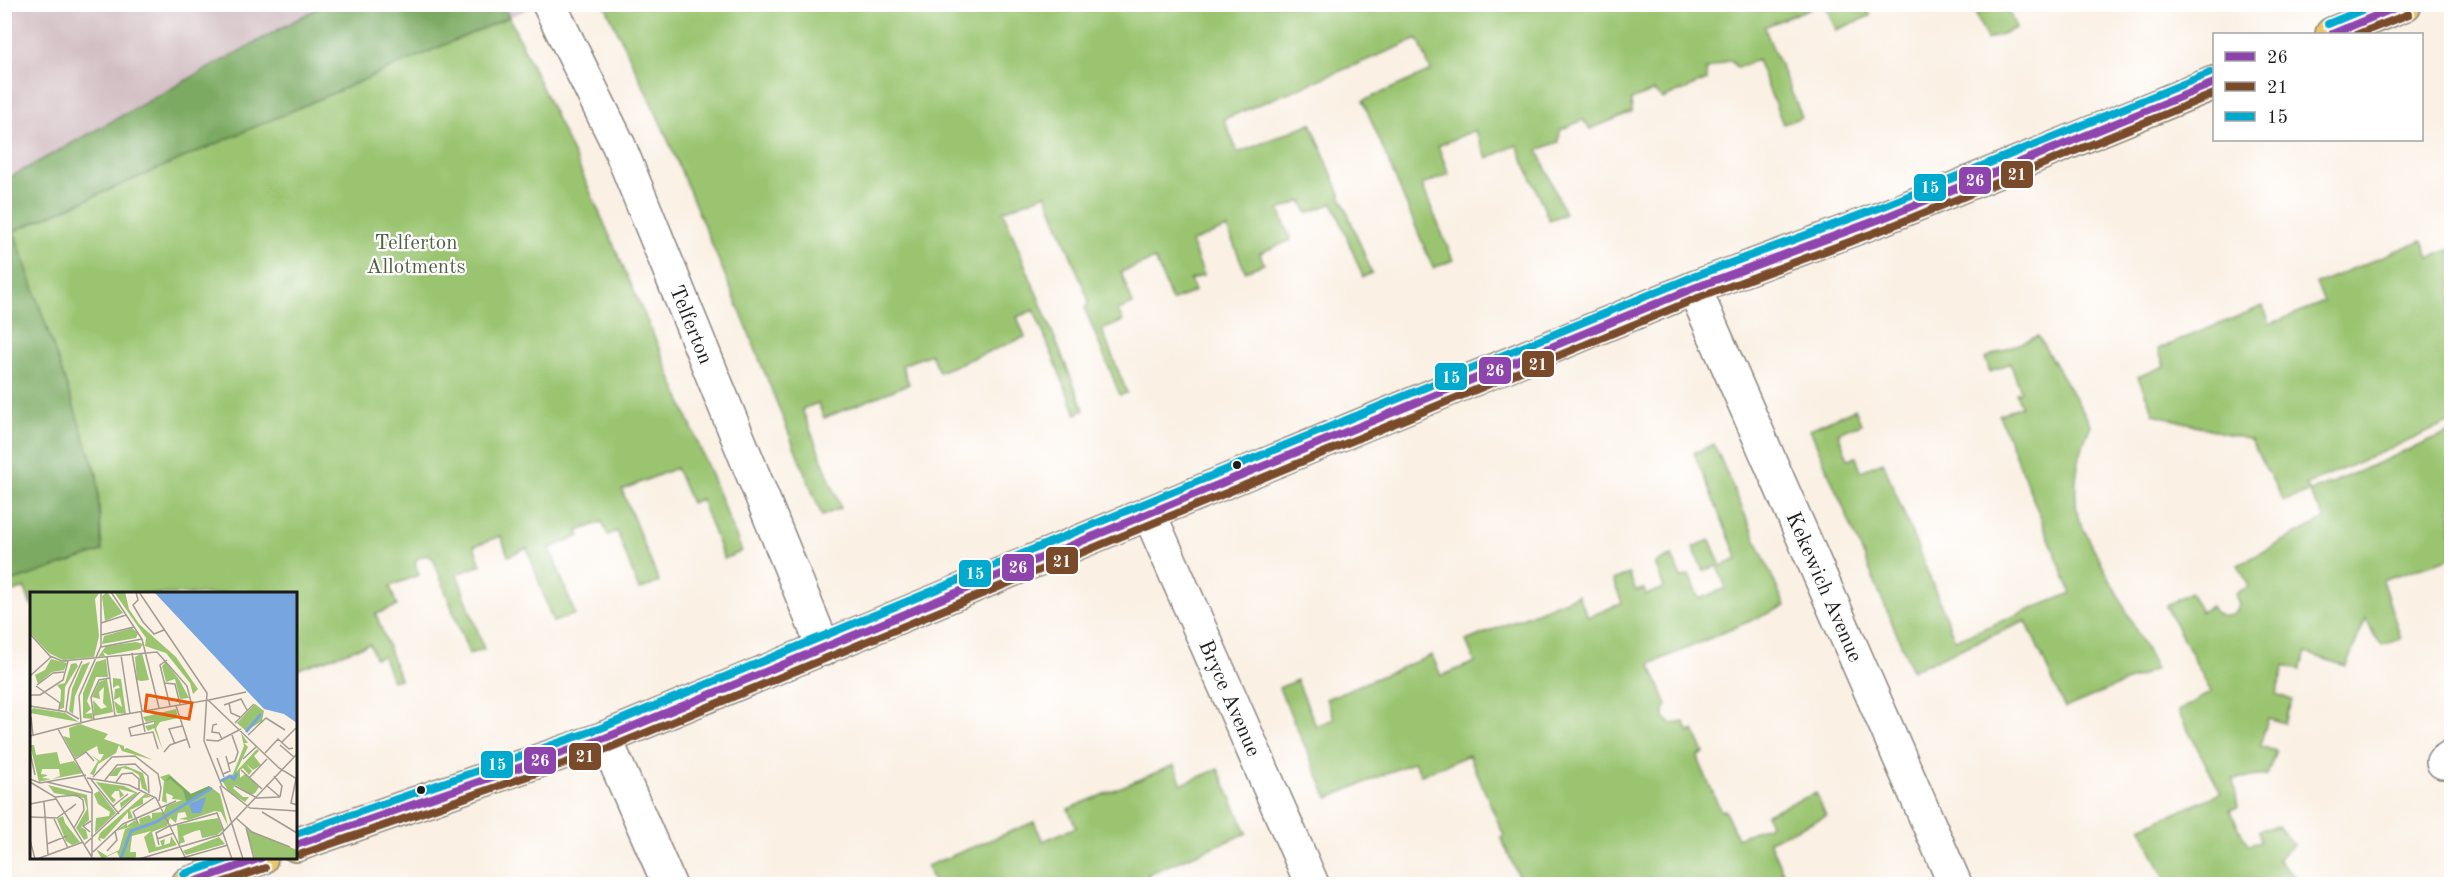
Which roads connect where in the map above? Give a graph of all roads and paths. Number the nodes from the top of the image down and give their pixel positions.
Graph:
1 (549, 4) edge
2 (2405, 4) edge
3 (2334, 33) edge
4 (2213, 83) edge
5 (1694, 288) junction
6 (1149, 513) junction
7 (824, 649) junction
8 (605, 738) junction
9 (297, 845) edge
10 (258, 859) edge
11 (188, 885) edge
12 (669, 885) edge
13 (1312, 885) edge
14 (1955, 885) edge

1 - 7 street, Telferton
2 - 3 main road
4 - 5 main road
5 - 6 main road
5 - 14 street, Kekewich Avenue
6 - 7 main road
6 - 13 street, Bryce Avenue
7 - 8 main road
8 - 9 main road
8 - 12 street
10 - 11 main road

